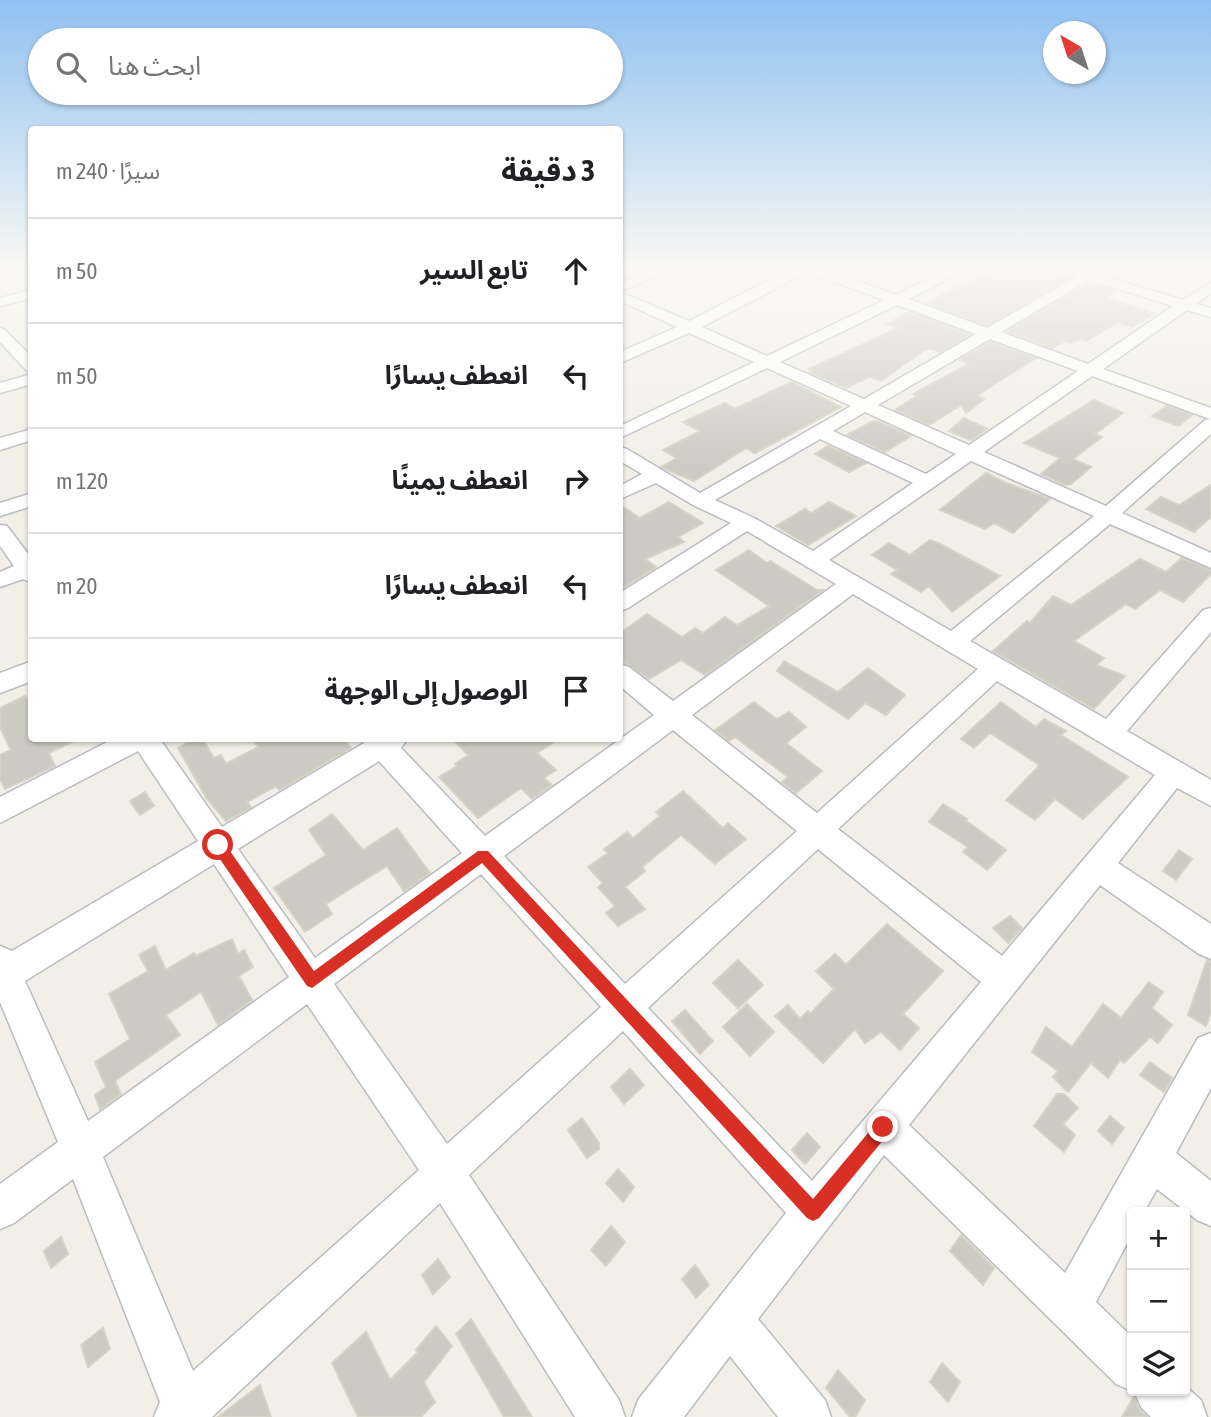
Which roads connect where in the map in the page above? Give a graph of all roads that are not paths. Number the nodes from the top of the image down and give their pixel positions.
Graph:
1 (671, 335) edge
2 (711, 335) edge
3 (821, 335) edge
4 (986, 335) edge
5 (991, 335) edge
6 (1141, 335) edge
7 (2, 338) edge
8 (623, 357) edge
9 (765, 362) junction
10 (28, 363) edge
11 (1091, 370) junction
12 (28, 380) edge
13 (0, 388) edge
14 (862, 405) junction
15 (1211, 414) edge
16 (1211, 424) edge
17 (818, 431) junction
18 (623, 432) edge
19 (28, 435) edge
20 (0, 444) edge
21 (970, 453) junction
22 (623, 455) edge
23 (656, 475) junction
24 (927, 482) junction
25 (623, 492) edge
26 (28, 500) edge
27 (699, 501) junction
28 (0, 510) edge
29 (1108, 515) junction
30 (747, 522) junction
31 (0, 531) edge
32 (813, 561) junction
33 (1211, 561) edge
34 (28, 568) edge
35 (28, 572) edge
36 (0, 580) edge
37 (852, 584) junction
38 (623, 601) edge
39 (1211, 616) edge
40 (952, 643) junction
41 (995, 668) junction
42 (28, 672) edge
43 (623, 675) edge
44 (0, 684) edge
45 (673, 716) junction
46 (1110, 734) junction
47 (134, 742) edge
48 (145, 742) edge
49 (382, 742) edge
50 (385, 742) edge
51 (1174, 772) junction
52 (1211, 794) edge
53 (0, 811) edge
54 (817, 831) junction
55 (218, 845) junction
56 (483, 855) junction
57 (1097, 866) junction
58 (1211, 943) edge
59 (1, 971) edge
60 (1004, 979) junction
61 (312, 981) junction
62 (624, 1008) junction
63 (1211, 1051) edge
64 (883, 1127) junction
65 (81, 1150) junction
66 (1151, 1159) junction
67 (445, 1174) junction
68 (1211, 1206) edge
69 (0, 1209) edge
70 (813, 1212) junction
71 (1069, 1308) junction
72 (730, 1320) junction
73 (1127, 1363) edge
74 (1162, 1396) edge
75 (184, 1414) edge
76 (602, 1417) edge
77 (655, 1417) edge
78 (808, 1417) edge
79 (1184, 1417) edge

1 - 8 street
2 - 9 street
3 - 9 street
4 - 14 street
5 - 11 street
6 - 11 street
7 - 10 street
9 - 14 street
9 - 18 street
11 - 15 street
11 - 21 street
12 - 13 street
14 - 17 street
14 - 21 street
16 - 29 street
17 - 24 street
17 - 27 street
19 - 20 street
21 - 24 street
21 - 29 street
22 - 23 street
23 - 25 street
23 - 27 street
24 - 32 street
26 - 28 street
27 - 30 street
29 - 33 street
29 - 40 street
30 - 32 street
30 - 38 street
31 - 34 street
32 - 37 street
35 - 36 street
37 - 40 street
37 - 45 street
39 - 46 street
40 - 41 street
41 - 46 street
41 - 54 street
42 - 44 street
43 - 45 street
45 - 54 street
45 - 56 street
46 - 51 street
47 - 53 street
48 - 55 street
49 - 55 street
50 - 56 street
51 - 52 street
51 - 57 street
54 - 60 street
54 - 62 street
55 - 59 street
55 - 61 street
56 - 61 street
56 - 62 street
57 - 58 street
57 - 60 street
59 - 65 street
60 - 64 street
61 - 65 street
61 - 67 street
62 - 67 street
62 - 70 street
63 - 66 street
64 - 70 street
64 - 71 street
65 - 69 street
65 - 75 street
66 - 68 street
66 - 71 street
67 - 75 street
67 - 76 street
70 - 72 street
71 - 73 street
72 - 77 street
72 - 78 street
74 - 79 street

